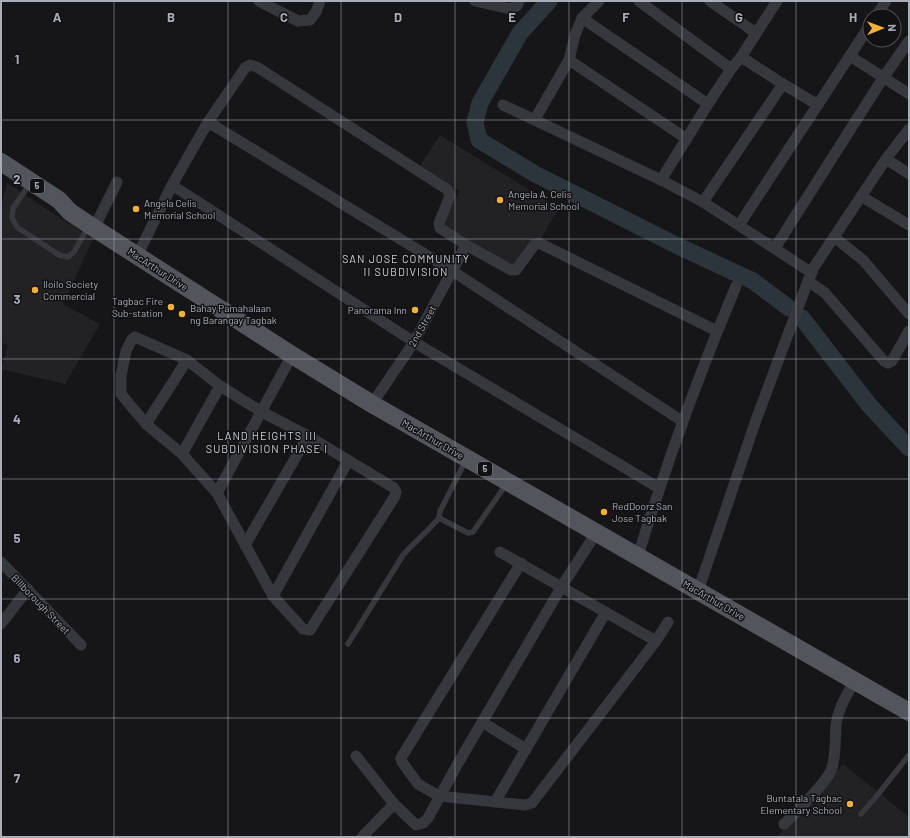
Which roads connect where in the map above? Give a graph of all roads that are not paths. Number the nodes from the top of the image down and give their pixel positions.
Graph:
1 (259, 1) edge
2 (320, 1) edge
3 (475, 1) edge
4 (519, 1) edge
5 (599, 1) edge
6 (639, 1) edge
7 (710, 1) edge
8 (777, 1) edge
9 (582, 18) junction
10 (756, 33) junction
11 (862, 37) edge
12 (909, 41) edge
13 (850, 56) junction
14 (741, 57) junction
15 (569, 60) junction
16 (731, 69) junction
17 (883, 78) junction
18 (783, 84) junction
19 (909, 94) edge
20 (708, 104) junction
21 (503, 105) dead end
22 (818, 105) junction
23 (535, 119) junction
24 (208, 122) junction
25 (909, 129) edge
26 (687, 139) junction
27 (886, 159) junction
28 (1, 162) edge
29 (909, 174) edge
30 (1, 176) edge
31 (661, 180) junction
32 (117, 182) dead end
33 (172, 185) junction
34 (25, 191) junction
35 (861, 196) junction
36 (703, 202) junction
37 (70, 212) junction
38 (739, 225) junction
39 (909, 225) edge
40 (92, 226) junction
41 (834, 237) junction
42 (466, 245) junction
43 (776, 248) junction
44 (137, 256) junction
45 (451, 270) junction
46 (810, 277) junction
47 (736, 286) dead end
48 (909, 314) edge
49 (717, 331) junction
50 (909, 331) edge
51 (414, 342) junction
52 (292, 355) junction
53 (187, 360) junction
54 (220, 386) junction
55 (372, 404) junction
56 (262, 412) junction
57 (682, 421) junction
58 (146, 424) junction
59 (308, 436) junction
60 (182, 454) junction
61 (467, 458) junction
62 (348, 461) junction
63 (508, 482) junction
64 (659, 488) junction
65 (217, 493) junction
66 (439, 518) junction
67 (596, 533) junction
68 (245, 545) junction
69 (500, 552) dead end
70 (638, 556) junction
71 (1, 562) edge
72 (521, 563) junction
73 (562, 586) junction
74 (28, 590) junction
75 (698, 592) junction
76 (273, 596) junction
77 (606, 612) junction
78 (668, 622) dead end
79 (1, 624) edge
80 (656, 641) junction
81 (348, 644) dead end
82 (81, 645) dead end
83 (855, 680) junction
84 (909, 712) edge
85 (482, 722) junction
86 (526, 749) junction
87 (909, 755) edge
88 (356, 756) dead end
89 (439, 796) junction
90 (495, 802) junction
91 (394, 804) junction
92 (861, 814) dead end
93 (784, 824) dead end
94 (362, 837) edge

1 - 2 street
3 - 4 street
5 - 9 street
6 - 16 street
7 - 10 street
8 - 10 street
9 - 15 street
9 - 20 street
10 - 14 street
11 - 13 street
12 - 17 street
13 - 17 street
13 - 22 street
14 - 16 street
14 - 18 street
15 - 23 street
15 - 26 street
16 - 20 street
17 - 19 street
17 - 43 street
18 - 22 street
18 - 36 street
20 - 26 street
21 - 23 street
22 - 38 street
23 - 31 street
24 - 33 street
24 - 42 street
24 - 45 street
25 - 27 street
26 - 31 street
27 - 29 street
27 - 35 street
28 - 37 main road, MacArthur Drive / 5
30 - 34 main road, MacArthur Drive / 5
31 - 36 street
32 - 40 street
33 - 44 street
33 - 51 street
34 - 37 main road, MacArthur Drive / 5
34 - 40 lane
35 - 39 street
35 - 41 street
36 - 38 street
37 - 40 main road, MacArthur Drive / 5
38 - 43 street
40 - 44 main road, MacArthur Drive / 5
41 - 46 street
41 - 48 street
42 - 45 street, 2nd Street
42 - 49 street
43 - 46 street
44 - 52 main road, MacArthur Drive / 5
45 - 51 street, 2nd Street
45 - 57 street
46 - 50 street
46 - 75 street
47 - 49 street
49 - 57 street
51 - 55 street, 2nd Street
51 - 64 street
52 - 55 main road, MacArthur Drive / 5
52 - 56 street
53 - 54 street
53 - 58 street
53 - 58 street
54 - 56 street
54 - 60 street
55 - 61 main road, MacArthur Drive / 5
56 - 59 street
56 - 65 street
57 - 64 street
58 - 60 street
59 - 62 street
59 - 68 street
60 - 65 street
61 - 63 main road, MacArthur Drive / 5
61 - 66 lane
62 - 76 street
62 - 76 street
63 - 66 lane
63 - 67 main road, MacArthur Drive / 5
64 - 70 street
65 - 68 street
66 - 81 lane
67 - 70 main road, MacArthur Drive / 5
67 - 73 street
68 - 76 street
69 - 72 street
70 - 75 main road, MacArthur Drive / 5
71 - 74 street, Billborough Street
72 - 73 street
72 - 89 street
73 - 77 street
73 - 85 street
74 - 79 street
74 - 82 street, Billborough Street
75 - 83 main road, MacArthur Drive / 5
77 - 80 street
77 - 86 street
78 - 80 street
80 - 90 street
83 - 84 main road, MacArthur Drive / 5
83 - 93 street
85 - 86 street
85 - 89 street
86 - 90 street
87 - 92 lane
88 - 91 street
89 - 90 street
89 - 91 street
91 - 94 street

